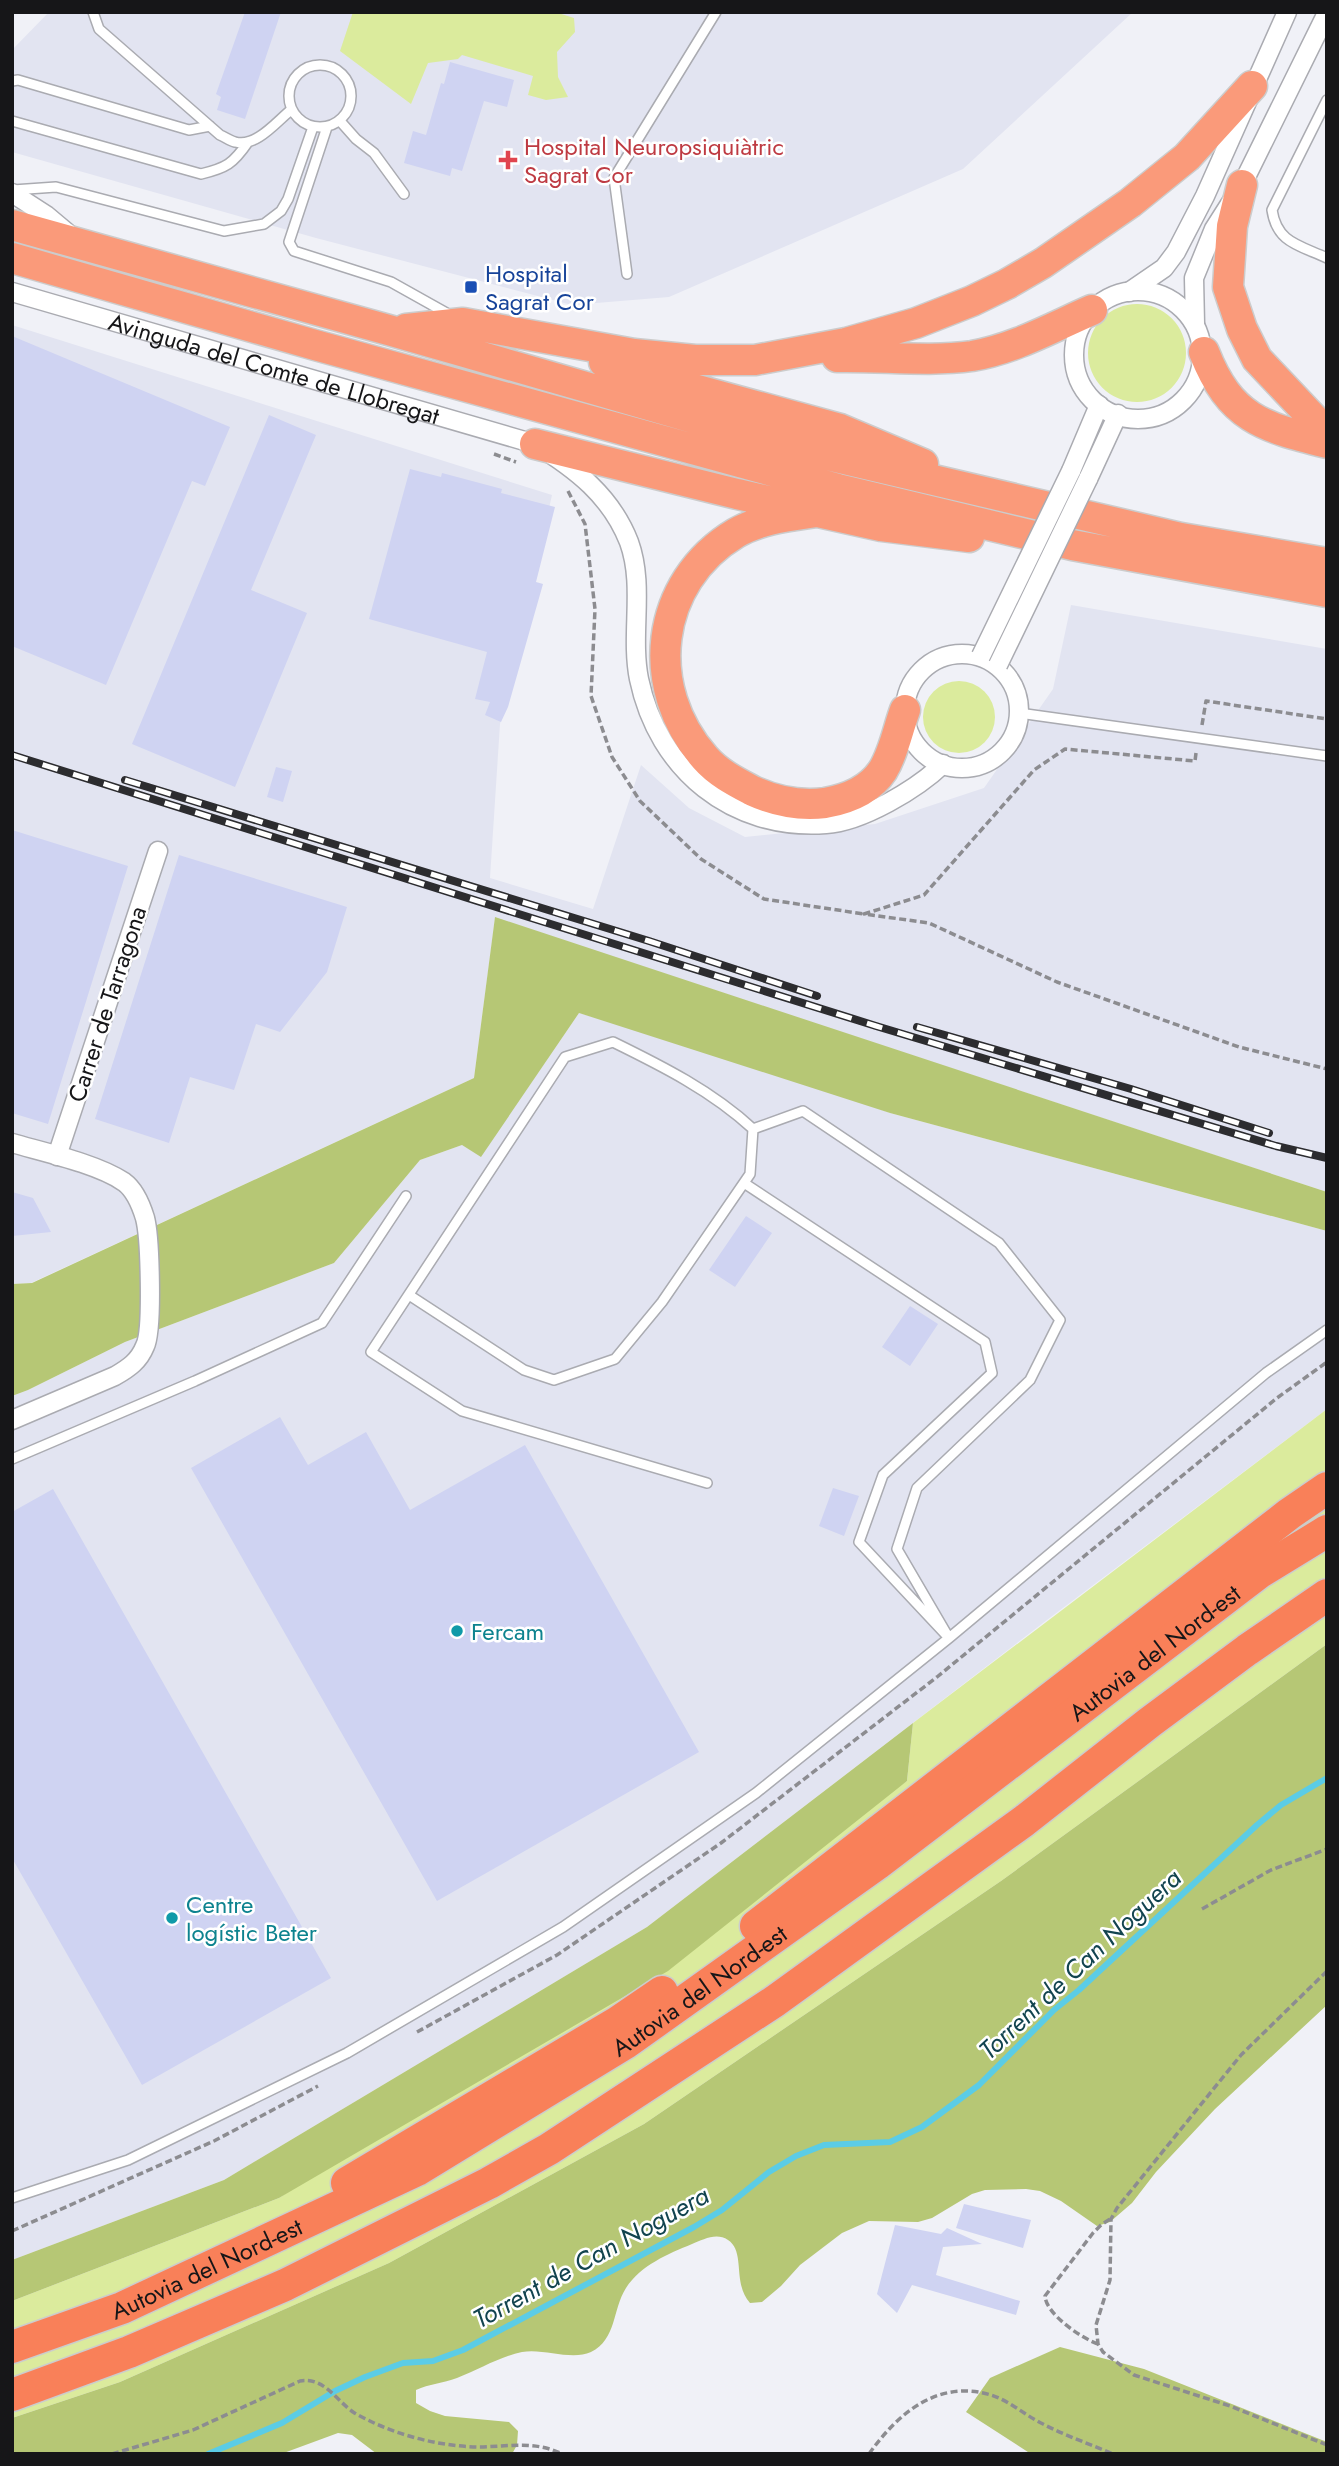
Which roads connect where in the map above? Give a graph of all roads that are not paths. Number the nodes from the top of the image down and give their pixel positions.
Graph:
1 (93, 12) edge
2 (716, 12) edge
3 (1287, 12) edge
4 (1327, 13) edge
5 (12, 81) edge
6 (1252, 86) junction
7 (1327, 100) edge
8 (291, 110) junction
9 (12, 121) edge
10 (340, 121) junction
11 (210, 126) junction
12 (313, 127) junction
13 (327, 127) junction
14 (248, 142) junction
15 (1242, 185) junction
16 (12, 192) edge
17 (404, 194) dead end
18 (12, 225) edge
19 (82, 245) junction
20 (12, 258) edge
21 (1327, 258) edge
22 (627, 274) dead end
23 (12, 292) edge
24 (1129, 292) junction
25 (1092, 310) junction
26 (463, 323) junction
27 (1195, 324) junction
28 (392, 331) junction
29 (531, 334) junction
30 (1204, 352) junction
31 (778, 356) junction
32 (1099, 405) junction
33 (1118, 414) junction
34 (1327, 433) edge
35 (1327, 443) edge
36 (535, 444) junction
37 (991, 494) junction
38 (817, 512) junction
39 (1072, 545) junction
40 (1327, 564) edge
41 (1327, 592) edge
42 (981, 656) junction
43 (998, 665) junction
44 (905, 710) junction
45 (1019, 712) junction
46 (1327, 756) edge
47 (943, 764) junction
48 (158, 851) dead end
49 (753, 1129) junction
50 (12, 1143) edge
51 (57, 1156) junction
52 (744, 1183) junction
53 (406, 1196) dead end
54 (409, 1295) junction
55 (1327, 1330) edge
56 (12, 1420) edge
57 (12, 1459) edge
58 (707, 1483) dead end
59 (1327, 1489) edge
60 (1327, 1531) edge
61 (1327, 1597) edge
62 (949, 1638) junction
63 (12, 2198) edge
64 (148, 2296) junction
65 (12, 2347) edge
66 (12, 2395) edge

1 - 11 lane
2 - 22 lane
3 - 6 street
4 - 15 street
5 - 11 lane
6 - 24 street
6 - 31 highway
7 - 21 lane
8 - 10 lane
8 - 12 lane
8 - 14 lane
9 - 14 lane
10 - 13 lane
10 - 17 lane
11 - 14 lane
12 - 13 lane
12 - 16 lane
13 - 26 lane
15 - 27 street
15 - 34 highway
16 - 19 street
18 - 19 highway
19 - 28 highway
20 - 39 highway
23 - 36 street, Avinguda del Comte de Llobregat
24 - 25 street
24 - 27 street
25 - 31 highway
25 - 32 street
26 - 28 highway
26 - 29 highway
27 - 30 street
28 - 37 highway
29 - 31 highway
29 - 37 highway
30 - 33 street
30 - 35 highway
32 - 33 street
32 - 42 street, bridge
33 - 43 street, bridge
36 - 38 highway
36 - 47 street, Avinguda del Comte de Llobregat
37 - 40 highway
38 - 39 highway
38 - 44 highway
39 - 41 highway
42 - 43 street
42 - 44 street
43 - 45 street
44 - 47 street
45 - 46 lane
45 - 47 street
48 - 51 street, Carrer de Tarragona
49 - 52 lane
49 - 54 lane
49 - 62 lane
50 - 51 street
51 - 56 street
52 - 54 lane
52 - 62 lane
53 - 57 lane
54 - 58 lane
55 - 62 lane
59 - 64 highway
60 - 64 highway, Autovia del Nord-est
61 - 66 highway, Autovia del Nord-est
62 - 63 lane
64 - 65 highway, Autovia del Nord-est

